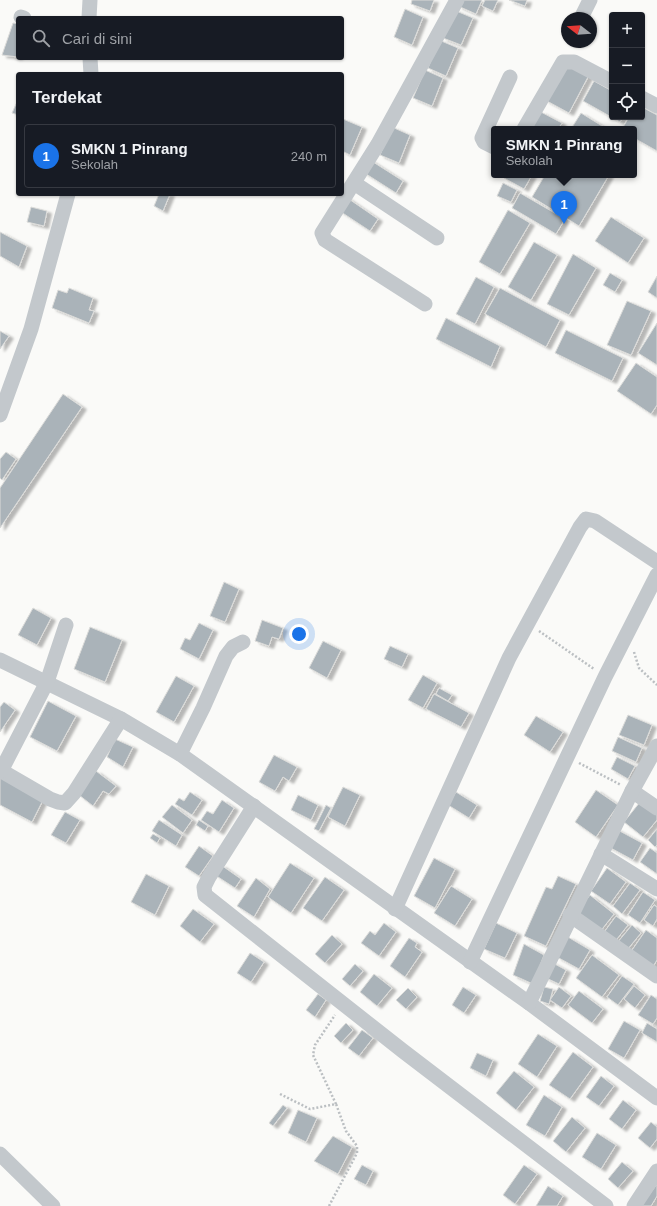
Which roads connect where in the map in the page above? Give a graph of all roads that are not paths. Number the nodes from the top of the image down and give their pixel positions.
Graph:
1 (90, 0) edge
2 (457, 0) edge
3 (590, 0) edge
4 (584, 12) edge
5 (89, 16) edge
6 (90, 60) edge
7 (91, 72) edge
8 (510, 77) dead end
9 (609, 80) edge
10 (645, 100) edge
11 (657, 106) edge
12 (526, 126) edge
13 (491, 146) edge
14 (354, 183) junction
15 (67, 196) edge
16 (437, 238) dead end
17 (425, 304) dead end
18 (0, 415) edge
19 (657, 562) edge
20 (657, 574) edge
21 (66, 625) dead end
22 (243, 642) dead end
23 (0, 660) edge
24 (47, 682) junction
25 (122, 719) junction
26 (657, 746) edge
27 (180, 754) junction
28 (1, 771) edge
29 (632, 791) junction
30 (254, 806) junction
31 (657, 808) edge
32 (601, 854) junction
33 (657, 889) edge
34 (395, 909) junction
35 (570, 915) junction
36 (470, 962) junction
37 (657, 976) edge
38 (528, 1003) junction
39 (657, 1098) edge
40 (0, 1154) edge
41 (657, 1171) edge
42 (53, 1206) edge
43 (606, 1206) edge
44 (634, 1206) edge

1 - 5 street
2 - 14 street
3 - 4 street
6 - 7 street
8 - 13 street
9 - 12 street
10 - 11 street
14 - 16 street
14 - 17 street
15 - 18 street
19 - 34 street
20 - 36 street
21 - 24 street
22 - 27 street
23 - 24 street
24 - 25 street
24 - 28 street
25 - 27 street
25 - 28 street
26 - 29 street
27 - 30 street
29 - 31 street
29 - 32 street
30 - 34 street
30 - 43 street
32 - 33 street
32 - 35 street
34 - 36 street
35 - 37 street
35 - 38 street
36 - 38 street
38 - 39 street
40 - 42 street
41 - 44 street

